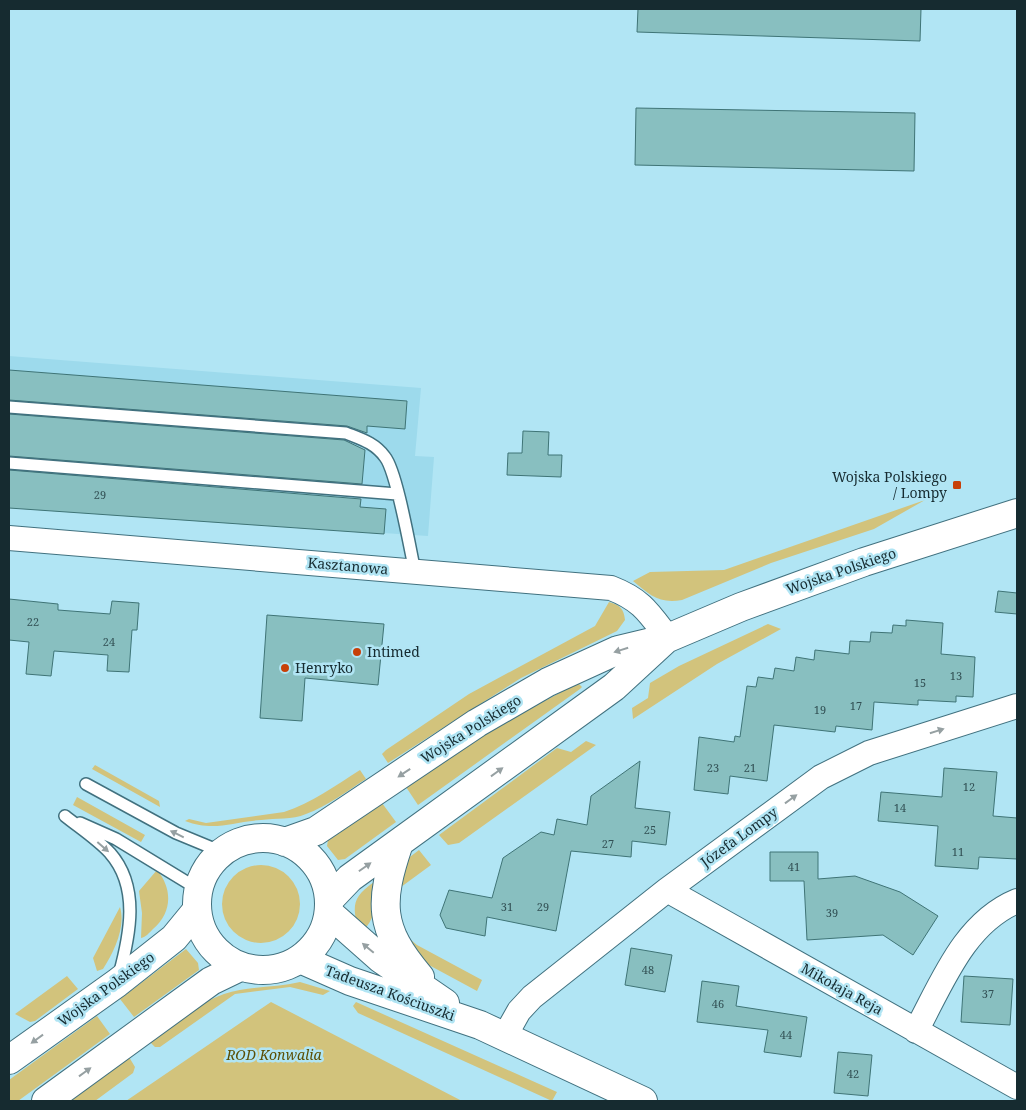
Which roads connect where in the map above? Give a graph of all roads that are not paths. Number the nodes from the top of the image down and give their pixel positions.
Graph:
1 (9, 407) edge
2 (9, 463) edge
3 (397, 494) junction
4 (1017, 512) edge
5 (9, 538) edge
6 (415, 572) junction
7 (668, 638) junction
8 (1017, 706) edge
9 (86, 784) dead end
10 (285, 842) junction
11 (399, 842) junction
12 (222, 852) junction
13 (667, 890) junction
14 (197, 900) junction
15 (1017, 901) edge
16 (329, 906) junction
17 (300, 959) junction
18 (240, 967) junction
19 (117, 983) junction
20 (437, 997) junction
21 (480, 1025) junction
22 (916, 1031) junction
23 (505, 1036) junction
24 (9, 1060) edge
25 (1017, 1087) edge
26 (46, 1101) edge
27 (643, 1101) edge

1 - 3 lane
2 - 3 lane
3 - 6 lane
4 - 7 street, Wojska Polskiego
5 - 6 street, Kasztanowa
6 - 7 street, Kasztanowa
7 -> 10 street, Wojska Polskiego
11 -> 7 street, Wojska Polskiego
13 -> 8 street, Józefa Lompy
12 -> 9 lane
10 - 12 street
10 - 16 street
16 -> 11 street, Wojska Polskiego
11 - 20 street
12 - 14 street
13 - 22 street, Mikołaja Reja
13 - 23 street, Józefa Lompy
14 - 18 street
14 - 19 street, Wojska Polskiego
14 -> 19 lane
15 - 22 street
16 - 17 street
20 -> 16 street, Tadeusza Kościuszki
17 - 18 street
17 - 21 street, Tadeusza Kościuszki
26 -> 18 street
19 -> 24 street, Wojska Polskiego
20 - 21 street, Tadeusza Kościuszki
21 - 23 street, Tadeusza Kościuszki
22 - 25 street, Mikołaja Reja
23 - 27 street, Tadeusza Kościuszki

